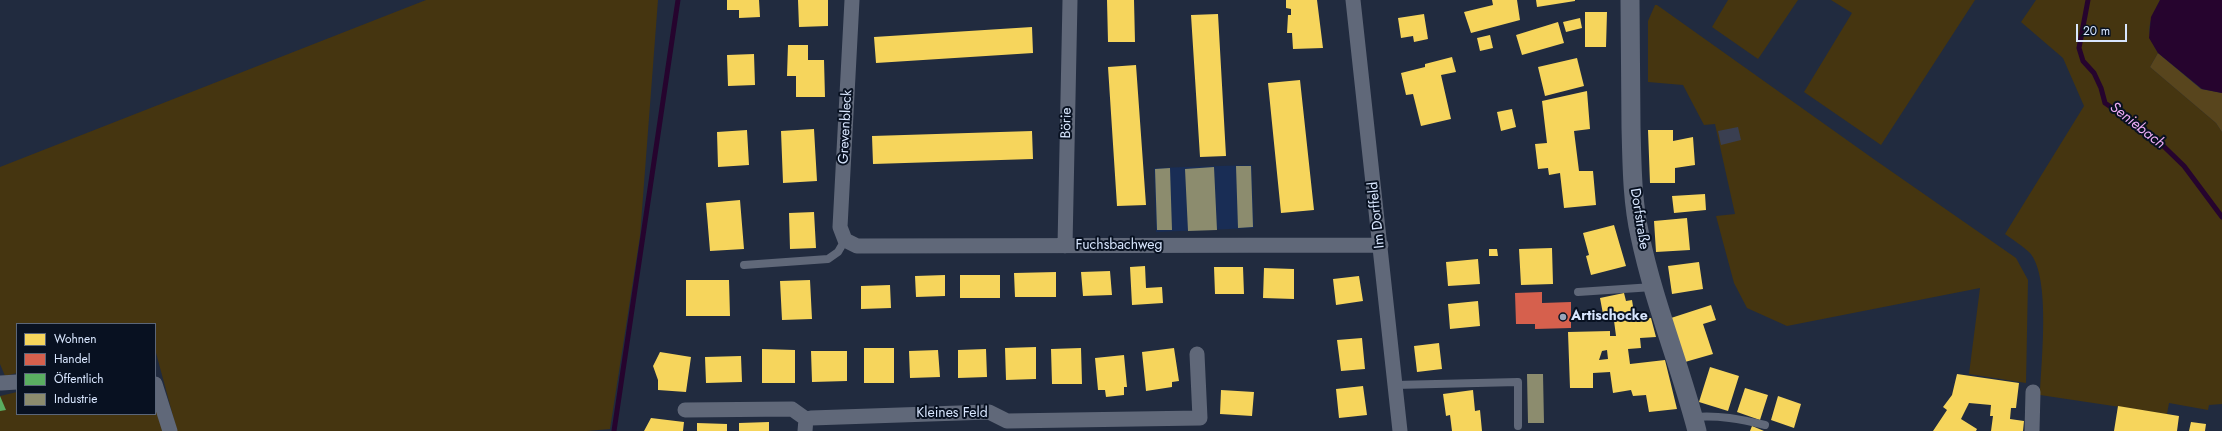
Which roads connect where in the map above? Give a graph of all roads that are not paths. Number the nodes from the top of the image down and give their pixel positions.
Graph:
1 (852, 0) edge
2 (1070, 0) edge
3 (1353, 0) edge
4 (1630, 0) edge
5 (851, 243) junction
6 (1381, 245) junction
7 (1065, 246) junction
8 (744, 265) dead end
9 (1653, 287) junction
10 (1578, 292) dead end
11 (1197, 354) dead end
12 (16, 382) edge
13 (1, 383) dead end
14 (1394, 385) junction
15 (156, 387) edge
16 (2033, 392) dead end
17 (685, 410) dead end
18 (1695, 424) edge
19 (806, 425) edge
20 (1765, 425) dead end
21 (1518, 426) dead end
22 (170, 431) edge
23 (1400, 431) edge
24 (2032, 431) edge

1 - 5 street, Grevenbleck
2 - 7 street, Börie
3 - 6 street, Im Dorffeld
4 - 9 street, Dorfstraße
5 - 7 street, Fuchsbachweg
5 - 8 lane
6 - 7 street, Fuchsbachweg
6 - 14 street, Im Dorffeld
9 - 10 lane
9 - 18 street, Dorfstraße
11 - 19 street, Kleines Feld
12 - 13 street
14 - 21 lane
14 - 23 street, Im Dorffeld
15 - 22 street
16 - 24 street
17 - 19 street, Kleines Feld
18 - 20 lane

